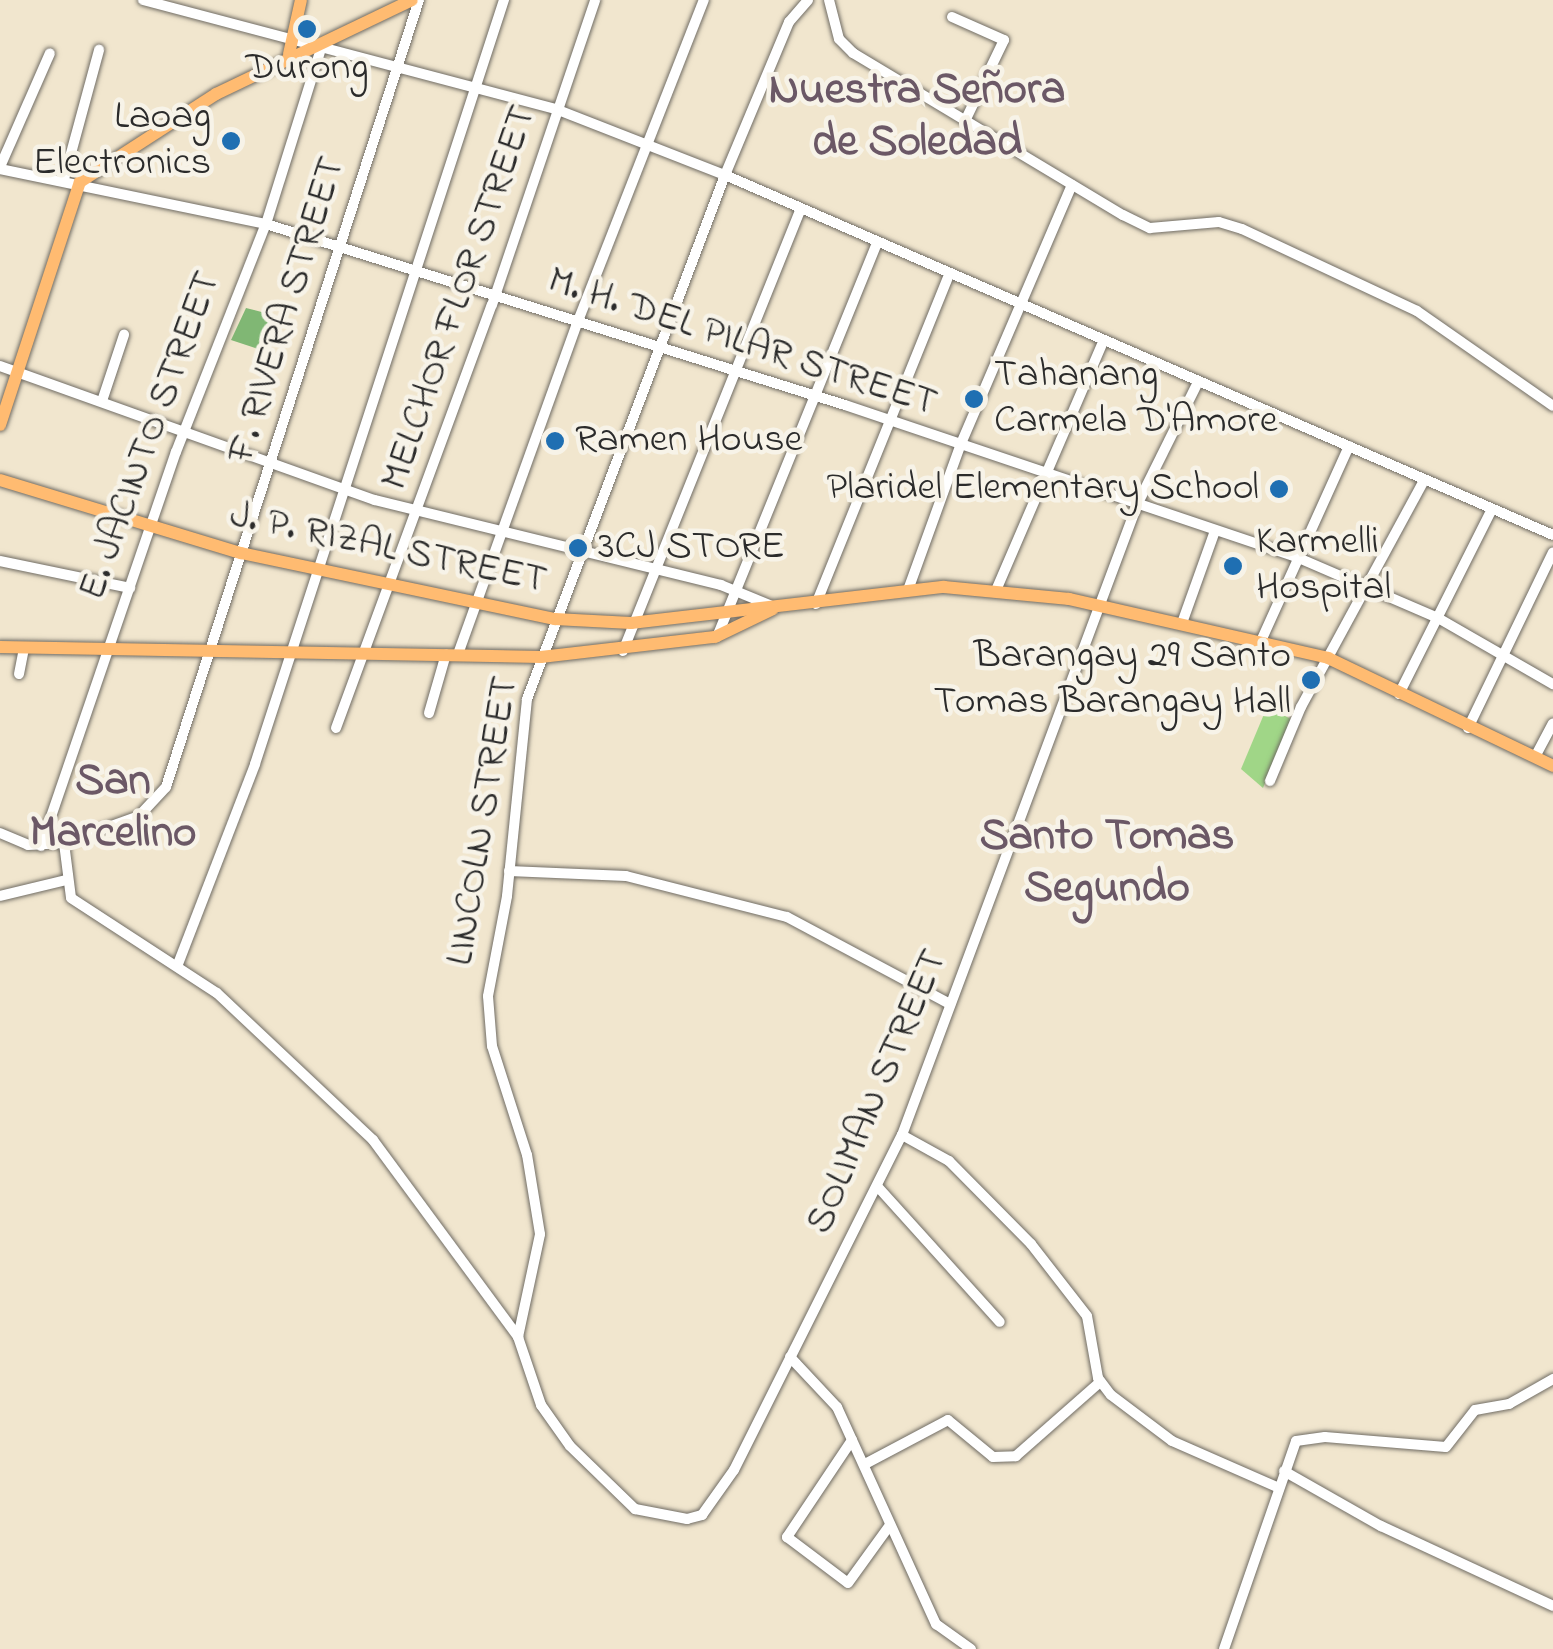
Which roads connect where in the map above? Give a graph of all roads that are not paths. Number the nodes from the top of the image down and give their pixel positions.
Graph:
1 (144, 0) edge
2 (301, 0) edge
3 (415, 0) edge
4 (504, 0) edge
5 (595, 0) edge
6 (704, 0) edge
7 (808, 0) edge
8 (828, 0) edge
9 (952, 17) dead end
10 (289, 47) junction
11 (317, 47) junction
12 (99, 50) dead end
13 (50, 54) dead end
14 (395, 67) junction
15 (476, 87) junction
16 (558, 110) junction
17 (965, 120) junction
18 (648, 145) junction
19 (0, 168) edge
20 (725, 175) junction
21 (64, 179) junction
22 (80, 182) junction
23 (1072, 184) junction
24 (801, 208) junction
25 (266, 224) junction
26 (877, 242) junction
27 (340, 248) junction
28 (415, 269) junction
29 (949, 274) junction
30 (495, 294) junction
31 (1023, 308) junction
32 (578, 320) junction
33 (124, 335) dead end
34 (1103, 342) junction
35 (659, 346) junction
36 (0, 366) edge
37 (737, 370) junction
38 (18, 371) junction
39 (1198, 382) junction
40 (814, 395) junction
41 (102, 401) junction
42 (1553, 406) edge
43 (885, 421) junction
44 (0, 425) edge
45 (185, 431) junction
46 (960, 446) junction
47 (1349, 446) junction
48 (272, 462) junction
49 (1045, 476) junction
50 (0, 480) edge
51 (1424, 480) junction
52 (346, 489) junction
53 (1137, 505) junction
54 (1492, 509) junction
55 (416, 512) junction
56 (151, 526) junction
57 (1215, 531) junction
58 (500, 534) junction
59 (1553, 535) edge
60 (1553, 552) edge
61 (242, 553) junction
62 (578, 554) junction
63 (1294, 556) junction
64 (0, 561) edge
65 (315, 571) junction
66 (652, 571) junction
67 (1367, 585) junction
68 (130, 588) junction
69 (388, 588) junction
70 (732, 588) junction
71 (996, 588) junction
72 (908, 590) junction
73 (816, 604) junction
74 (474, 605) junction
75 (1099, 605) junction
76 (775, 609) junction
77 (722, 614) junction
78 (1438, 618) junction
79 (555, 619) junction
80 (631, 622) junction
81 (1182, 624) junction
82 (717, 636) junction
83 (1261, 641) junction
84 (0, 648) edge
85 (24, 648) junction
86 (364, 651) junction
87 (623, 651) junction
88 (105, 652) junction
89 (290, 652) junction
90 (209, 654) junction
91 (452, 654) junction
92 (1501, 656) junction
93 (541, 657) junction
94 (1328, 658) junction
95 (19, 674) dead end
96 (1553, 684) edge
97 (1399, 694) junction
98 (429, 714) dead end
99 (1553, 723) edge
100 (336, 728) dead end
101 (1468, 728) junction
102 (1535, 758) junction
103 (1553, 766) edge
104 (1270, 782) dead end
105 (0, 833) edge
106 (64, 844) junction
107 (41, 846) junction
108 (509, 870) junction
109 (66, 880) junction
110 (0, 896) edge
111 (178, 964) junction
112 (950, 1004) junction
113 (902, 1134) junction
114 (877, 1186) junction
115 (1000, 1322) dead end
116 (518, 1338) junction
117 (790, 1357) junction
118 (1553, 1378) edge
119 (1100, 1382) junction
120 (852, 1440) junction
121 (864, 1464) junction
122 (1284, 1471) junction
123 (1279, 1488) junction
124 (890, 1526) junction
125 (1553, 1606) edge
126 (968, 1648) edge
127 (1224, 1649) edge

1 - 10 street
2 - 10 main road
3 - 11 main road
3 - 14 street, F. RIVERA STREET
4 - 15 street
5 - 16 street, MELCHOR FLOR STREET
6 - 18 street
7 - 20 street, LINCOLN STREET
8 - 17 street
9 - 17 street
10 - 11 main road
10 - 22 main road
11 - 14 street
11 - 25 street, E. JACINTO STREET
12 - 21 street
13 - 19 street
14 - 15 street
14 - 27 street, F. RIVERA STREET
15 - 16 street
15 - 28 street
16 - 18 street
16 - 30 street, MELCHOR FLOR STREET
17 - 23 street
18 - 20 street
18 - 32 street
19 - 21 street, M. H. DEL PILAR STREET
20 - 24 street
20 - 35 street, LINCOLN STREET
21 - 22 street, M. H. DEL PILAR STREET
22 - 25 street, M. H. DEL PILAR STREET
22 - 38 main road
23 - 31 street
23 - 42 street
24 - 26 street
24 - 37 street
25 - 27 street, M. H. DEL PILAR STREET
25 - 45 street, E. JACINTO STREET
26 - 29 street
26 - 40 street
27 - 28 street, M. H. DEL PILAR STREET
27 - 48 street, F. RIVERA STREET
28 - 30 street, M. H. DEL PILAR STREET
28 - 52 street
29 - 31 street
29 - 43 street
30 - 32 street, M. H. DEL PILAR STREET
30 - 55 street, MELCHOR FLOR STREET
31 - 34 street
31 - 46 street
32 - 35 street, M. H. DEL PILAR STREET
32 - 58 street
33 - 41 street
34 - 39 street
34 - 49 street
35 - 37 street, M. H. DEL PILAR STREET
35 - 62 street, LINCOLN STREET
36 - 38 street
37 - 40 street, M. H. DEL PILAR STREET
37 - 66 street
38 - 41 street
38 - 44 main road
39 - 47 street
39 - 53 street, SOLIMAN STREET
40 - 43 street, M. H. DEL PILAR STREET
40 - 70 street
41 - 45 street
43 - 46 street, M. H. DEL PILAR STREET
43 - 73 street
45 - 48 street
45 - 56 street, E. JACINTO STREET
46 - 49 street, M. H. DEL PILAR STREET
46 - 72 street
47 - 51 street
47 - 63 street
48 - 52 street
48 - 61 street, F. RIVERA STREET
49 - 53 street, M. H. DEL PILAR STREET
49 - 71 street
50 - 56 main road, J. P. RIZAL STREET
51 - 54 street
51 - 67 street
52 - 55 street
52 - 65 street
53 - 57 street, M. H. DEL PILAR STREET
53 - 75 street, SOLIMAN STREET
54 - 59 street
54 - 78 street
55 - 58 street
55 - 69 street, MELCHOR FLOR STREET
56 - 61 main road, J. P. RIZAL STREET
56 - 68 street, E. JACINTO STREET
57 - 63 street, M. H. DEL PILAR STREET
57 - 81 street
58 - 62 street
58 - 74 street
60 - 92 street
61 - 65 main road, J. P. RIZAL STREET
61 - 90 street, F. RIVERA STREET
62 - 66 street
62 - 79 street, LINCOLN STREET
63 - 67 street, M. H. DEL PILAR STREET
63 - 83 street
64 - 68 street
65 - 69 main road, J. P. RIZAL STREET
65 - 89 street
66 - 70 street
66 - 80 street
67 - 78 street, M. H. DEL PILAR STREET
67 - 94 street
68 - 88 street, E. JACINTO STREET
69 - 74 main road, J. P. RIZAL STREET
69 - 86 street, MELCHOR FLOR STREET
70 - 76 street
70 - 77 street
71 - 72 main road, J. P. RIZAL STREET
71 - 75 main road, J. P. RIZAL STREET
72 - 73 main road, J. P. RIZAL STREET
73 - 76 main road, J. P. RIZAL STREET
74 - 79 main road, J. P. RIZAL STREET
74 - 91 street
75 - 81 main road, J. P. RIZAL STREET
75 - 112 street, SOLIMAN STREET
76 - 77 main road, J. P. RIZAL STREET
76 - 82 main road
77 - 80 main road, J. P. RIZAL STREET
77 - 82 street
78 - 92 street, M. H. DEL PILAR STREET
78 - 97 street
79 - 80 main road, J. P. RIZAL STREET
79 - 93 street, LINCOLN STREET
80 - 87 street
81 - 83 main road, J. P. RIZAL STREET
82 - 87 main road
83 - 94 main road, J. P. RIZAL STREET
84 - 85 main road
85 - 88 main road
85 - 95 street
86 - 89 main road
86 - 91 main road
86 - 100 street, MELCHOR FLOR STREET
87 - 93 main road
88 - 90 main road
88 - 107 street, E. JACINTO STREET
89 - 90 main road
89 - 111 street
90 - 106 street, F. RIVERA STREET
91 - 93 main road
91 - 98 street
92 - 96 street, M. H. DEL PILAR STREET
92 - 101 street
93 - 108 street, LINCOLN STREET
94 - 97 main road, J. P. RIZAL STREET
94 - 104 street
97 - 101 main road, J. P. RIZAL STREET
99 - 102 street
101 - 102 main road, J. P. RIZAL STREET
102 - 103 main road, J. P. RIZAL STREET
105 - 107 street
106 - 107 street, F. RIVERA STREET
106 - 109 street
108 - 112 street
108 - 116 street, LINCOLN STREET
109 - 110 street
109 - 111 street
111 - 116 street
112 - 113 street, SOLIMAN STREET
113 - 114 street, SOLIMAN STREET
113 - 119 street
114 - 115 street
114 - 117 street, SOLIMAN STREET
116 - 117 street, SOLIMAN STREET
117 - 120 street
118 - 122 street
119 - 121 street
119 - 123 street
120 - 121 street
120 - 124 street
121 - 124 street
122 - 123 street
122 - 125 street
123 - 127 street
124 - 126 street

